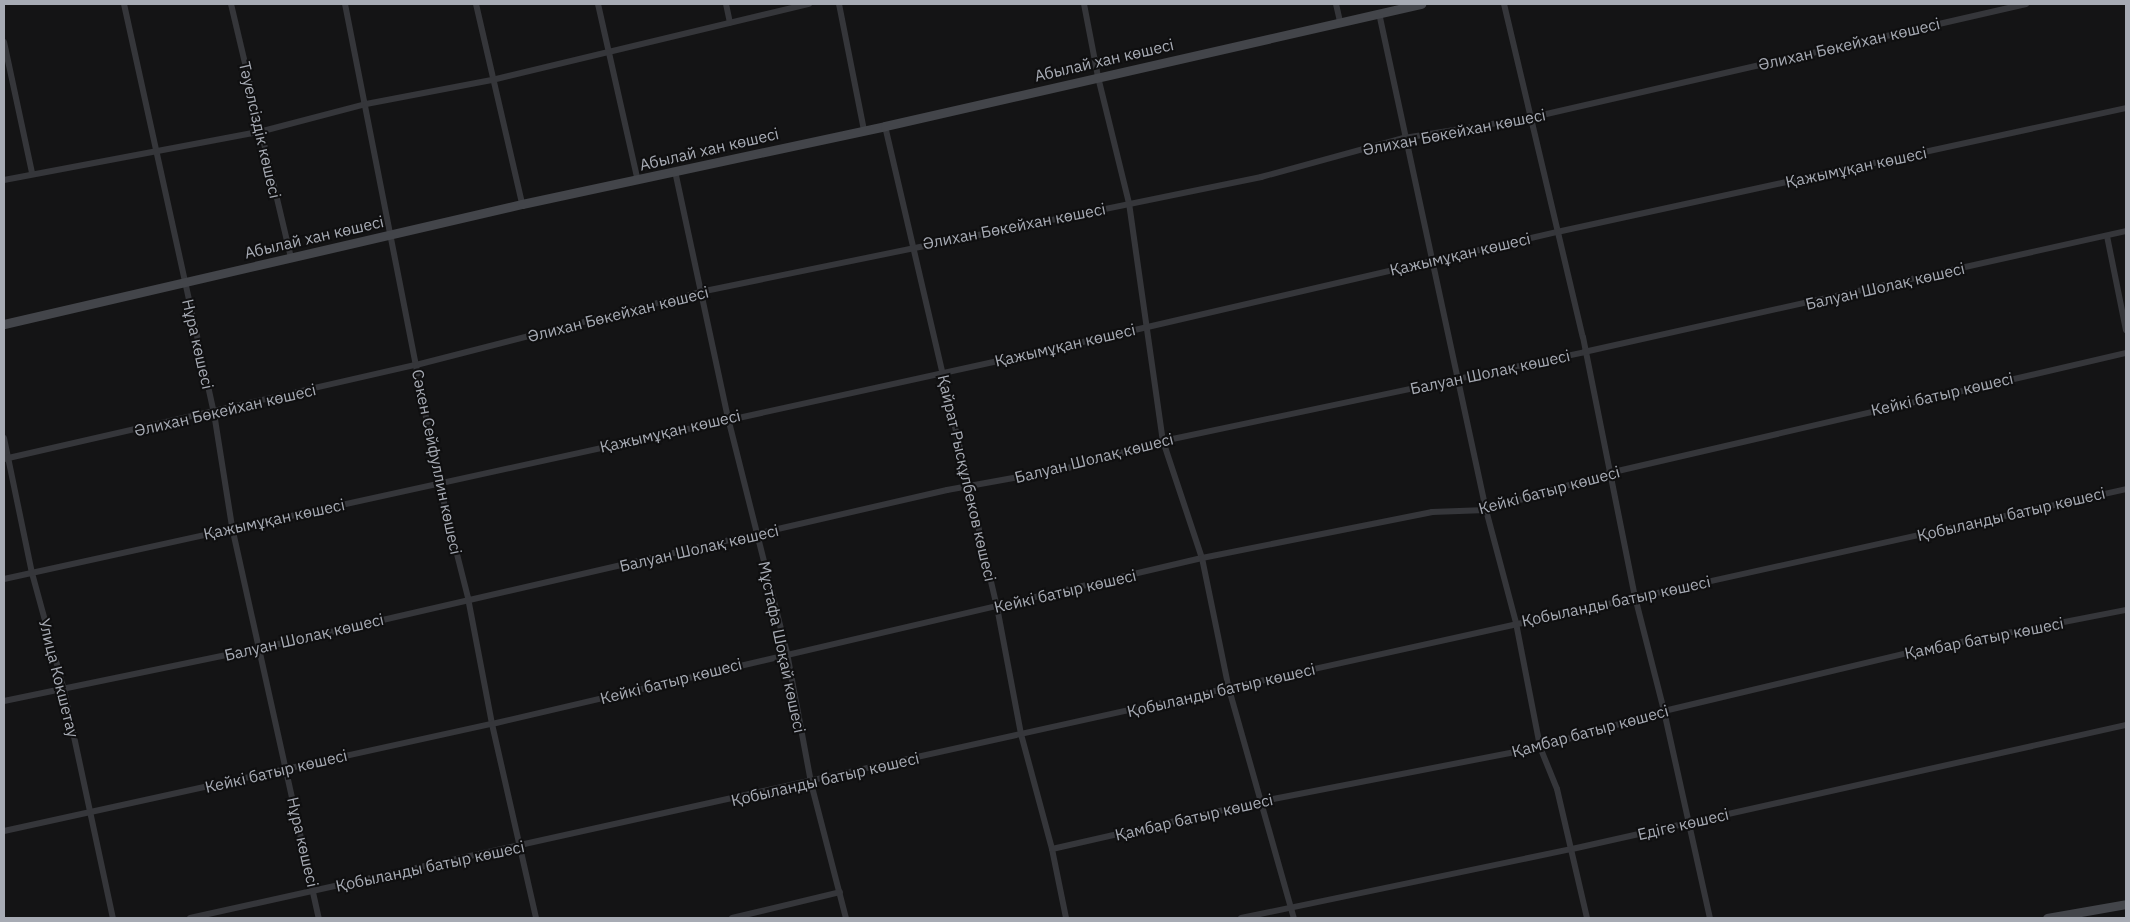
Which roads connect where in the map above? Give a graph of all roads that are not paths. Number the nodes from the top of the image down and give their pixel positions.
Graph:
1 (124, 4) edge
2 (231, 4) edge
3 (345, 4) edge
4 (476, 4) edge
5 (598, 4) edge
6 (726, 4) edge
7 (809, 4) edge
8 (839, 4) edge
9 (1084, 4) edge
10 (1336, 4) edge
11 (1421, 4) edge
12 (1504, 4) edge
13 (2026, 4) edge
14 (1378, 13) junction
15 (1340, 21) junction
16 (730, 23) junction
17 (4, 42) edge
18 (609, 52) junction
19 (1098, 77) junction
20 (492, 80) junction
21 (366, 104) junction
22 (2126, 108) edge
23 (1529, 118) junction
24 (885, 126) junction
25 (864, 130) junction
26 (259, 132) junction
27 (1404, 138) junction
28 (155, 152) junction
29 (675, 171) junction
30 (32, 173) junction
31 (4, 180) edge
32 (638, 181) junction
33 (1129, 203) junction
34 (522, 204) junction
35 (2126, 231) edge
36 (1557, 232) junction
37 (392, 235) junction
38 (2107, 236) junction
39 (913, 246) junction
40 (291, 257) junction
41 (1432, 261) junction
42 (184, 283) junction
43 (700, 292) junction
44 (4, 324) edge
45 (1146, 326) junction
46 (2126, 330) edge
47 (1584, 352) junction
48 (2126, 353) edge
49 (416, 365) junction
50 (942, 373) junction
51 (1458, 379) junction
52 (214, 413) junction
53 (728, 418) junction
54 (4, 438) edge
55 (1163, 441) junction
56 (6, 458) edge
57 (1609, 473) junction
58 (439, 483) junction
59 (968, 486) junction
60 (2126, 489) edge
61 (1486, 510) junction
62 (232, 527) junction
63 (757, 535) junction
64 (1202, 558) junction
65 (32, 573) junction
66 (4, 579) edge
67 (1635, 597) junction
68 (468, 598) junction
69 (997, 607) junction
70 (2126, 610) edge
71 (1516, 623) junction
72 (261, 648) junction
73 (787, 653) junction
74 (1229, 689) junction
75 (64, 690) junction
76 (4, 701) edge
77 (1664, 711) junction
78 (492, 724) junction
79 (2126, 725) edge
80 (1021, 734) junction
81 (1540, 747) junction
82 (286, 768) junction
83 (811, 783) junction
84 (1263, 801) junction
85 (91, 814) junction
86 (1690, 822) junction
87 (4, 831) edge
88 (522, 846) junction
89 (1052, 849) junction
90 (1572, 850) junction
91 (315, 891) junction
92 (840, 892) junction
93 (2126, 904) edge
94 (1291, 906) junction
95 (114, 918) edge
96 (190, 918) edge
97 (319, 918) edge
98 (536, 918) edge
99 (732, 918) edge
100 (846, 918) edge
101 (1066, 918) edge
102 (1240, 918) edge
103 (1294, 918) edge
104 (1587, 918) edge
105 (1710, 918) edge
106 (2047, 918) edge

1 - 28 street, Нұра көшесі
2 - 26 street, Тәуелсіздік көшесі
3 - 21 street, Сәкен Сейфуллин көшесі
4 - 20 street
5 - 18 street
6 - 16 street
7 - 16 street
8 - 25 street
9 - 19 street
10 - 15 street
11 - 14 street, Абылай хан көшесі
12 - 23 street
13 - 23 street, Әлихан Бөкейхан көшесі
14 - 15 street, Абылай хан көшесі
14 - 27 street
15 - 19 street, Абылай хан көшесі
16 - 18 street
17 - 30 street
18 - 20 street
18 - 32 street
19 - 24 street, Абылай хан көшесі
19 - 33 street
20 - 21 street
20 - 34 street
21 - 26 street
21 - 37 street, Сәкен Сейфуллин көшесі
22 - 36 street, Қажымұқан көшесі
23 - 27 street, Әлихан Бөкейхан көшесі
23 - 36 street
24 - 25 street, Абылай хан көшесі
24 - 39 street, Қайрат Рысқұлбеков көшесі
25 - 29 street, Абылай хан көшесі
26 - 28 street
26 - 40 street, Тәуелсіздік көшесі
27 - 33 street, Әлихан Бөкейхан көшесі
27 - 41 street
28 - 30 street
28 - 42 street, Нұра көшесі
29 - 32 street, Абылай хан көшесі
29 - 43 street, Мұстафа Шоқай көшесі
30 - 31 street
32 - 34 street, Абылай хан көшесі
33 - 39 street, Әлихан Бөкейхан көшесі
33 - 45 street
34 - 37 street, Абылай хан көшесі
35 - 38 street, Балуан Шолақ көшесі
36 - 41 street, Қажымұқан көшесі
36 - 47 street
37 - 40 street, Абылай хан көшесі
37 - 49 street, Сәкен Сейфуллин көшесі
38 - 46 street
38 - 47 street, Балуан Шолақ көшесі
39 - 43 street, Әлихан Бөкейхан көшесі
39 - 50 street, Қайрат Рысқұлбеков көшесі
40 - 42 street, Абылай хан көшесі
41 - 45 street, Қажымұқан көшесі
41 - 51 street
42 - 44 street, Абылай хан көшесі
42 - 52 street, Нұра көшесі
43 - 49 street, Әлихан Бөкейхан көшесі
43 - 53 street, Мұстафа Шоқай көшесі
45 - 50 street, Қажымұқан көшесі
45 - 55 street
47 - 51 street, Балуан Шолақ көшесі
47 - 57 street
48 - 57 street, Кейкі батыр көшесі
49 - 52 street, Әлихан Бөкейхан көшесі
49 - 58 street, Сәкен Сейфуллин көшесі
50 - 53 street, Қажымұқан көшесі
50 - 59 street, Қайрат Рысқұлбеков көшесі
51 - 55 street, Балуан Шолақ көшесі
51 - 61 street
52 - 56 street, Әлихан Бөкейхан көшесі
52 - 62 street, Нұра көшесі
53 - 58 street, Қажымұқан көшесі
53 - 63 street, Мұстафа Шоқай көшесі
54 - 56 street, Улица Кокшетау
55 - 59 street, Балуан Шолақ көшесі
55 - 64 street
56 - 65 street, Улица Кокшетау
57 - 61 street, Кейкі батыр көшесі
57 - 67 street
58 - 62 street, Қажымұқан көшесі
58 - 68 street, Сәкен Сейфуллин көшесі
59 - 63 street, Балуан Шолақ көшесі
59 - 69 street, Қайрат Рысқұлбеков көшесі
60 - 67 street, Қобыланды батыр көшесі
61 - 64 street, Кейкі батыр көшесі
61 - 71 street
62 - 65 street, Қажымұқан көшесі
62 - 72 street, Нұра көшесі
63 - 68 street, Балуан Шолақ көшесі
63 - 73 street, Мұстафа Шоқай көшесі
64 - 69 street, Кейкі батыр көшесі
64 - 74 street
65 - 66 street, Қажымұқан көшесі
65 - 75 street, Улица Кокшетау
67 - 71 street, Қобыланды батыр көшесі
67 - 77 street
68 - 72 street, Балуан Шолақ көшесі
68 - 78 street, Сәкен Сейфуллин көшесі
69 - 73 street, Кейкі батыр көшесі
69 - 80 street, Қайрат Рысқұлбеков көшесі
70 - 77 street, Қамбар батыр көшесі
71 - 74 street, Қобыланды батыр көшесі
71 - 81 street
72 - 75 street, Балуан Шолақ көшесі
72 - 82 street, Нұра көшесі
73 - 78 street, Кейкі батыр көшесі
73 - 83 street, Мұстафа Шоқай көшесі
74 - 80 street, Қобыланды батыр көшесі
74 - 84 street
75 - 76 street, Балуан Шолақ көшесі
75 - 85 street, Улица Кокшетау
77 - 81 street, Қамбар батыр көшесі
77 - 86 street
78 - 82 street, Кейкі батыр көшесі
78 - 88 street, Сәкен Сейфуллин көшесі
79 - 86 street, Едіге көшесі
80 - 83 street, Қобыланды батыр көшесі
80 - 89 street, Қайрат Рысқұлбеков көшесі
81 - 84 street, Қамбар батыр көшесі
81 - 90 street
82 - 85 street, Кейкі батыр көшесі
82 - 91 street, Нұра көшесі
83 - 88 street, Қобыланды батыр көшесі
83 - 92 street, Мұстафа Шоқай көшесі
84 - 89 street, Қамбар батыр көшесі
84 - 94 street
85 - 87 street, Кейкі батыр көшесі
85 - 95 street, Улица Кокшетау
86 - 90 street, Едіге көшесі
86 - 105 street
88 - 91 street, Қобыланды батыр көшесі
88 - 98 street, Сәкен Сейфуллин көшесі
89 - 101 street, Қайрат Рысқұлбеков көшесі
90 - 94 street, Едіге көшесі
90 - 104 street
91 - 96 street, Қобыланды батыр көшесі
91 - 97 street, Нұра көшесі
92 - 99 street
92 - 100 street, Мұстафа Шоқай көшесі
93 - 106 street
94 - 102 street, Едіге көшесі
94 - 103 street

